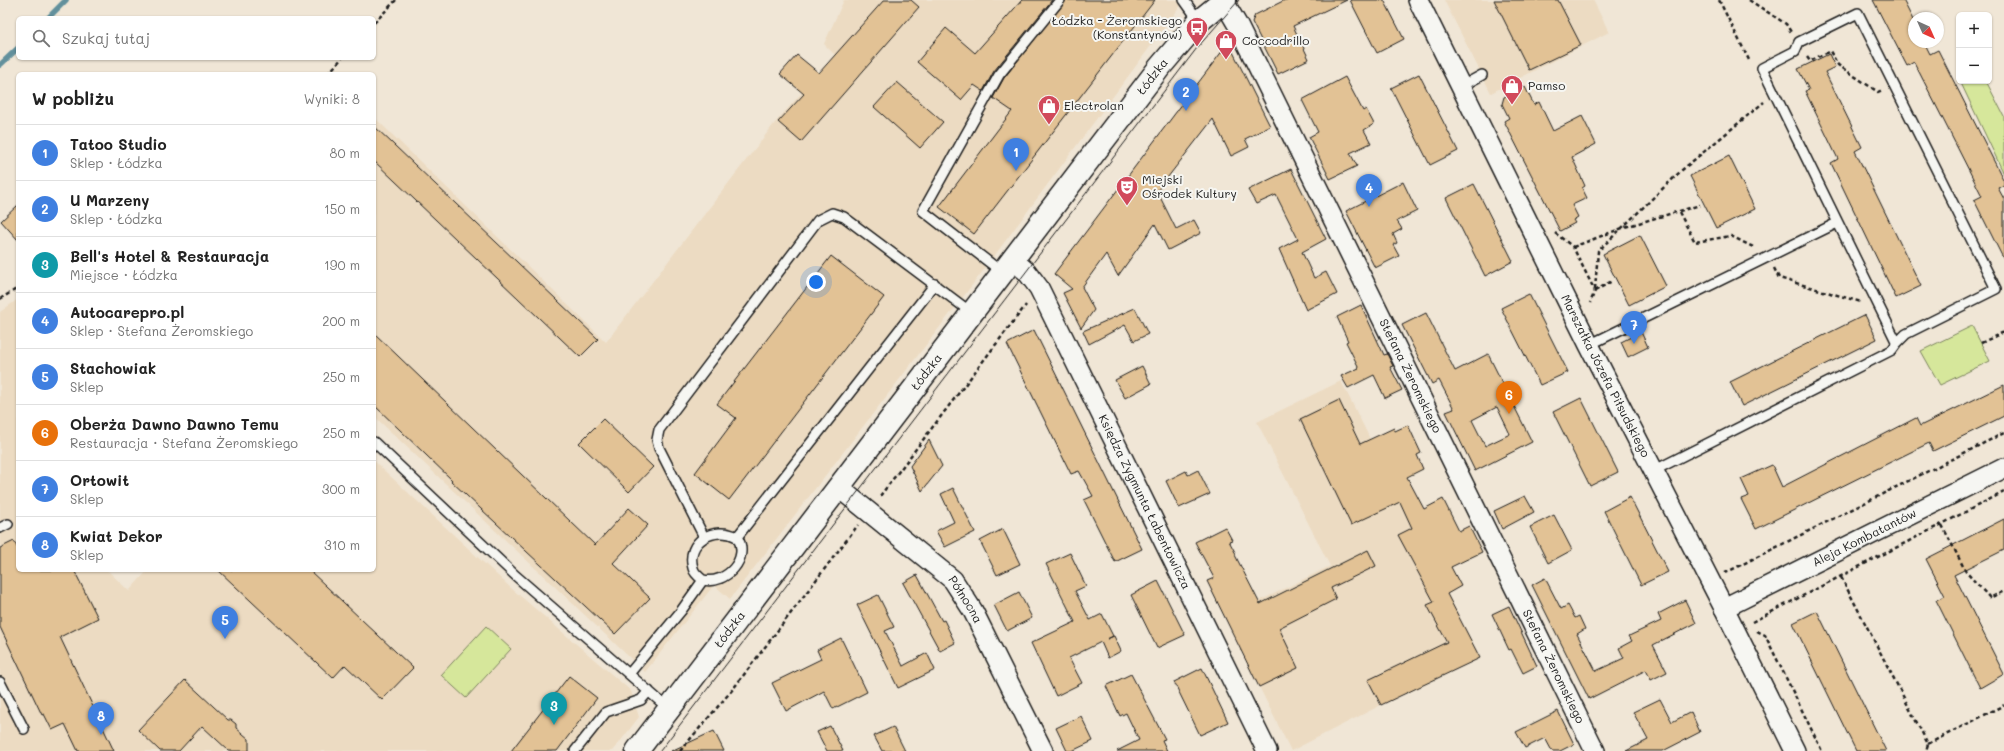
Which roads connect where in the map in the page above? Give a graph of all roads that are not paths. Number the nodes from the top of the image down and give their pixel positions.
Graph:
1 (1060, 0) edge
2 (1184, 0) edge
3 (1224, 0) edge
4 (1418, 0) edge
5 (1199, 21) junction
6 (1482, 75) dead end
7 (1462, 86) junction
8 (1837, 223) junction
9 (1008, 266) junction
10 (935, 284) junction
11 (972, 313) junction
12 (1896, 343) junction
13 (1589, 345) junction
14 (376, 444) edge
15 (2004, 468) edge
16 (1653, 471) junction
17 (838, 487) junction
18 (704, 537) junction
19 (737, 537) junction
20 (703, 580) junction
21 (1724, 608) junction
22 (629, 674) junction
23 (0, 682) edge
24 (649, 691) junction
25 (669, 709) junction
26 (24, 730) dead end
27 (575, 751) edge
28 (637, 751) edge
29 (1043, 751) edge
30 (1267, 751) edge
31 (1595, 751) edge
32 (1795, 751) edge

1 - 9 lane
2 - 5 lane
3 - 5 main road, Łódzka
3 - 31 street, Stefana Żeromskiego
4 - 7 street, Marszałka Józefa Piłsudskiego
5 - 9 main road, Łódzka
6 - 7 lane
7 - 13 street, Marszałka Józefa Piłsudskiego
8 - 12 lane
8 - 12 lane
8 - 13 lane
9 - 11 main road, Łódzka
9 - 30 street, Księdza Zygmunta Łabentowicza
10 - 11 lane
10 - 18 lane
10 - 19 lane
11 - 17 main road, Łódzka
12 - 16 lane
13 - 16 street, Marszałka Józefa Piłsudskiego
14 - 22 lane
15 - 21 street, Aleja Kombatantów
16 - 21 street, Marszałka Józefa Piłsudskiego
17 - 25 main road, Łódzka
17 - 29 street, Północna
18 - 19 lane
18 - 20 lane
19 - 20 lane
20 - 22 lane
21 - 32 street, Marszałka Józefa Piłsudskiego
22 - 24 lane
23 - 26 lane
24 - 25 lane
24 - 27 lane
25 - 28 main road, Łódzka

